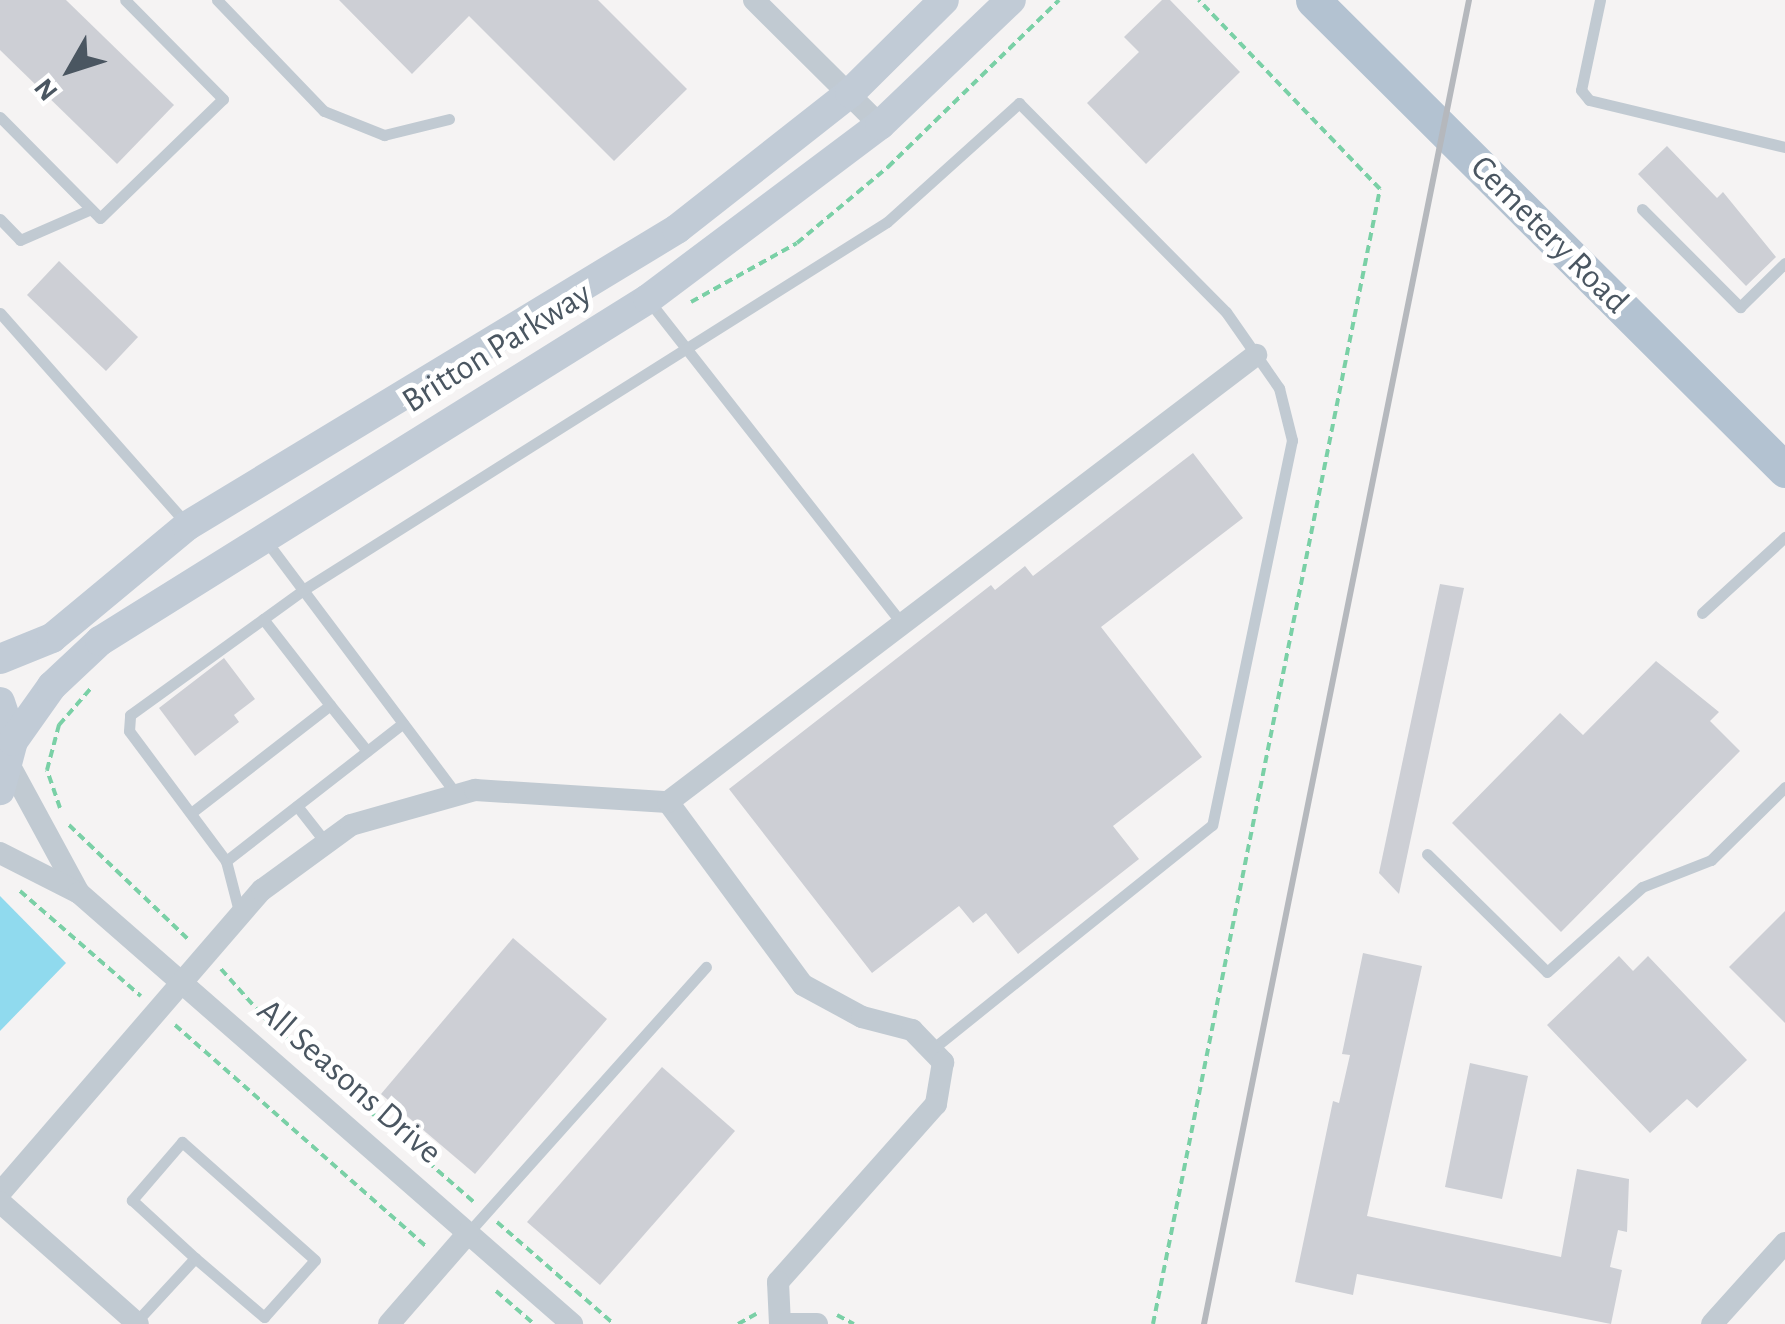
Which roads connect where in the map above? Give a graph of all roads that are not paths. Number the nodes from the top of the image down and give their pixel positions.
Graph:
1 (125, 0) edge
2 (218, 0) edge
3 (754, 0) edge
4 (944, 0) edge
5 (1012, 0) edge
6 (1313, 0) edge
7 (1600, 0) edge
8 (850, 94) junction
9 (0, 117) edge
10 (449, 120) dead end
11 (880, 125) junction
12 (1785, 147) edge
13 (91, 209) junction
14 (1642, 209) dead end
15 (0, 219) edge
16 (1785, 263) edge
17 (648, 299) junction
18 (3, 322) edge
19 (688, 351) junction
20 (1256, 355) junction
21 (1785, 470) edge
22 (188, 526) junction
23 (1785, 536) edge
24 (264, 538) junction
25 (303, 590) junction
26 (1702, 613) dead end
27 (263, 619) junction
28 (902, 624) junction
29 (0, 660) edge
30 (0, 702) edge
31 (330, 705) junction
32 (403, 724) junction
33 (368, 751) junction
34 (8, 766) edge
35 (1785, 787) edge
36 (457, 795) junction
37 (668, 802) junction
38 (297, 806) junction
39 (191, 813) junction
40 (326, 844) junction
41 (0, 853) edge
42 (1427, 854) dead end
43 (226, 861) junction
44 (79, 894) junction
45 (240, 915) junction
46 (706, 968) dead end
47 (184, 986) junction
48 (932, 1050) junction
49 (0, 1193) edge
50 (0, 1202) edge
51 (468, 1233) junction
52 (1785, 1243) edge
53 (195, 1258) junction
54 (137, 1323) edge
55 (389, 1324) edge
56 (572, 1324) edge
57 (781, 1324) edge
58 (817, 1324) edge
59 (1712, 1324) edge

1 - 13 lane
2 - 10 lane
3 - 8 street
4 - 8 main road, Britton Parkway
5 - 11 main road, Britton Parkway
6 - 21 main road, Cemetery Road
7 - 12 lane
8 - 11 street
8 - 22 main road, Britton Parkway
9 - 13 lane
11 - 17 main road, Britton Parkway
13 - 15 lane
14 - 16 lane
17 - 19 lane
17 - 24 main road, Britton Parkway
18 - 22 lane
19 - 20 lane
19 - 25 lane
19 - 28 lane
20 - 28 street
20 - 48 lane
22 - 29 main road, Britton Parkway
23 - 26 lane
24 - 25 lane
24 - 34 main road, Britton Parkway
25 - 27 lane
25 - 32 lane
27 - 31 lane
27 - 39 lane
28 - 37 street
30 - 34 main road
31 - 33 lane
31 - 39 lane
32 - 33 lane
32 - 36 lane
33 - 38 lane
34 - 44 street, All Seasons Drive
35 - 42 lane
36 - 37 street
36 - 40 street
37 - 48 street
38 - 40 lane
38 - 43 lane
39 - 43 lane
40 - 45 street
41 - 44 street, All Seasons Drive
43 - 45 lane
44 - 47 street, All Seasons Drive
45 - 47 street
46 - 51 lane
47 - 49 street
47 - 51 street, All Seasons Drive
48 - 57 street
50 - 54 street
51 - 55 street
51 - 56 street, All Seasons Drive
52 - 59 street
53 - 53 lane
53 - 54 lane
57 - 58 street

